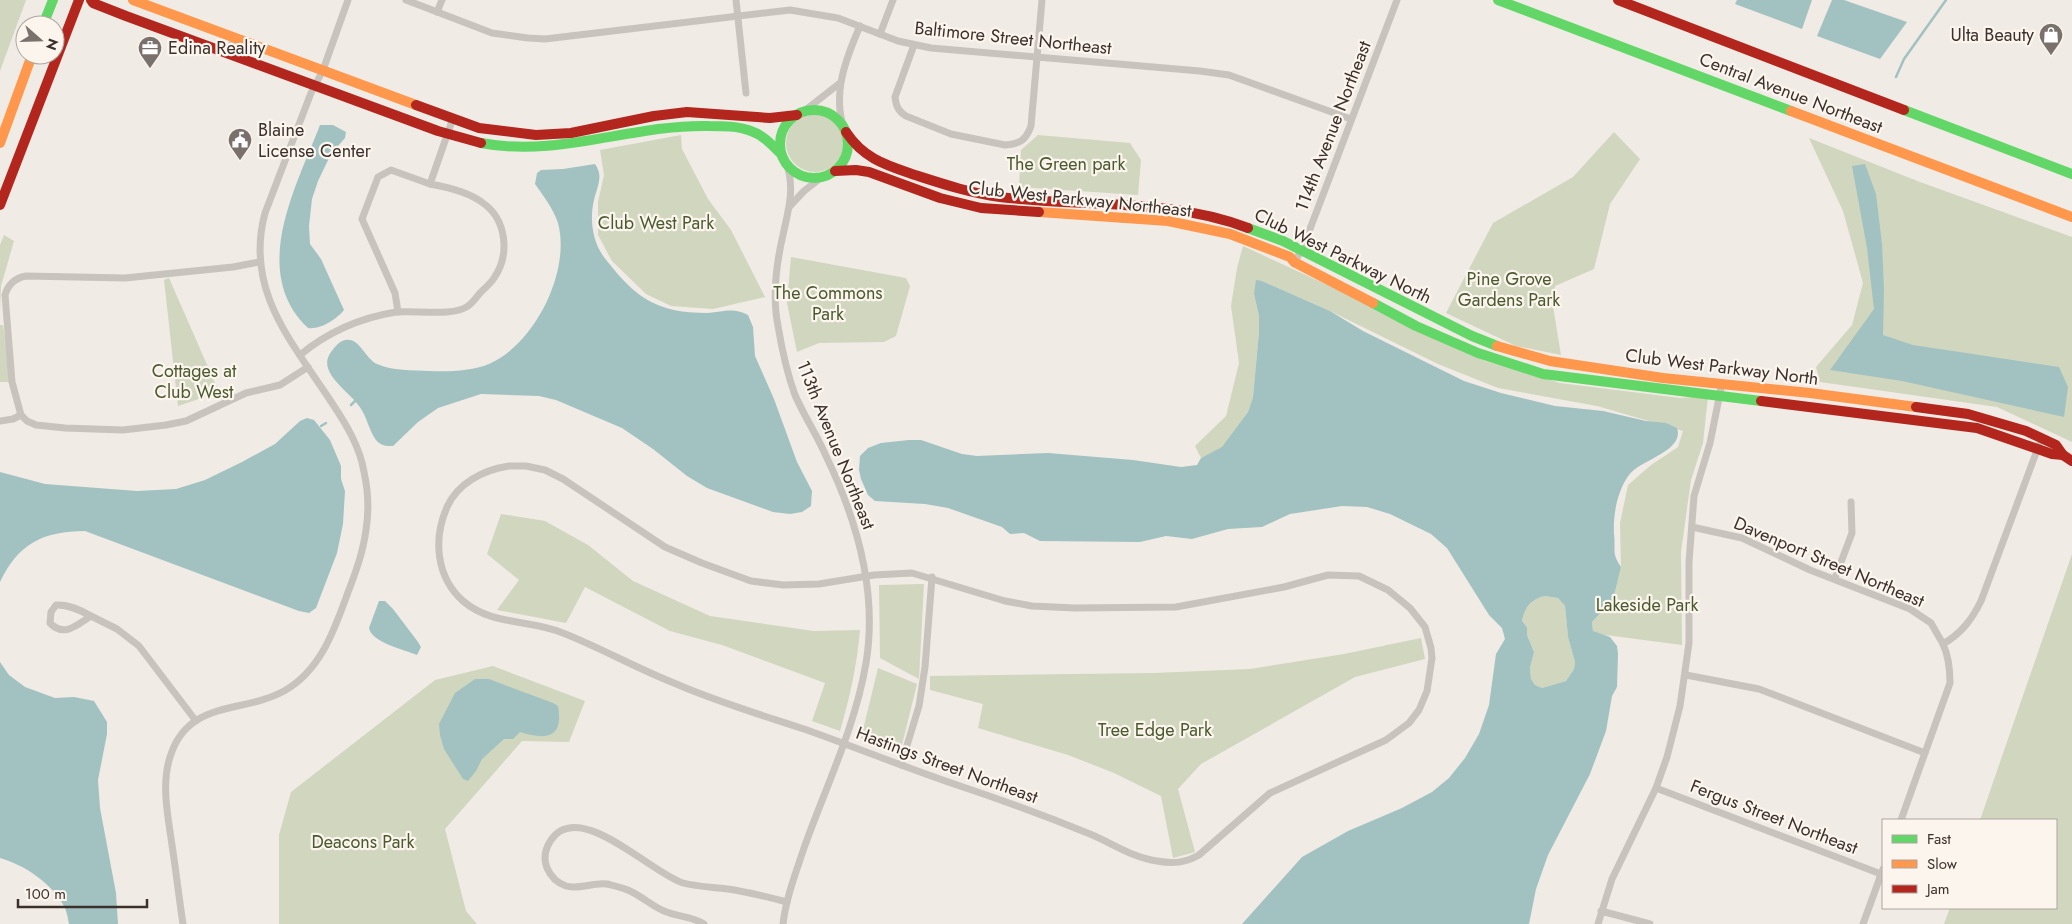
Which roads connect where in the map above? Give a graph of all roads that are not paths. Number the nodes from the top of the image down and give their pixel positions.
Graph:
1 (53, 0) edge
2 (79, 0) edge
3 (91, 0) edge
4 (133, 0) edge
5 (348, 0) edge
6 (406, 0) edge
7 (442, 0) edge
8 (736, 0) edge
9 (894, 0) edge
10 (1042, 0) edge
11 (1397, 0) edge
12 (1498, 0) edge
13 (1618, 0) edge
14 (437, 12) junction
15 (48, 15) edge
16 (737, 16) junction
17 (860, 26) junction
18 (880, 34) junction
19 (234, 38) junction
20 (914, 45) junction
21 (228, 54) junction
22 (1037, 57) junction
23 (28, 65) edge
24 (323, 70) junction
25 (840, 83) junction
26 (315, 85) junction
27 (746, 93) dead end
28 (800, 113) junction
29 (453, 118) junction
30 (1350, 119) junction
31 (845, 130) junction
32 (447, 133) junction
33 (0, 143) edge
34 (781, 154) junction
35 (787, 165) junction
36 (835, 171) junction
37 (2072, 174) edge
38 (822, 177) junction
39 (430, 184) junction
40 (0, 205) edge
41 (790, 206) junction
42 (2072, 217) edge
43 (1302, 250) junction
44 (259, 262) junction
45 (1294, 262) junction
46 (398, 312) junction
47 (300, 355) junction
48 (308, 366) junction
49 (1722, 383) junction
50 (1719, 397) junction
51 (21, 415) junction
52 (0, 421) edge
53 (2040, 437) junction
54 (2038, 450) junction
55 (2068, 458) edge
56 (1851, 502) dead end
57 (1692, 527) junction
58 (866, 576) junction
59 (932, 577) junction
60 (1835, 578) junction
61 (91, 616) junction
62 (1943, 644) junction
63 (1686, 676) junction
64 (196, 721) junction
65 (844, 744) junction
66 (1926, 753) junction
67 (901, 765) junction
68 (1656, 788) junction
69 (1901, 819) edge
70 (1882, 872) edge
71 (787, 902) junction
72 (1601, 911) junction
73 (183, 924) edge
74 (704, 924) edge
75 (783, 924) edge
76 (1598, 924) edge
77 (1650, 924) edge
78 (1863, 924) edge

1 - 15 main road
2 - 40 main road
3 - 21 main road
4 - 19 main road
5 - 24 street
6 - 14 street, Baltimore Street Northeast
7 - 14 street
8 - 16 street
9 - 18 street
10 - 22 street
11 - 30 street, 114th Avenue Northeast
12 - 42 main road, Central Avenue Northeast
13 - 37 main road, Central Avenue Northeast
14 - 16 street, Baltimore Street Northeast
16 - 17 street, Baltimore Street Northeast
16 - 27 street
17 - 18 street, Baltimore Street Northeast
17 - 25 street
18 - 20 street, Baltimore Street Northeast
19 - 21 street
19 - 24 main road
20 - 22 street, Baltimore Street Northeast
20 - 22 street
21 - 26 main road
22 - 30 street, Baltimore Street Northeast
23 - 33 main road
24 - 26 street
24 - 29 main road
25 - 28 street
25 - 31 street
26 - 32 main road
26 - 44 street
28 - 29 main road
28 - 31 main road
28 - 34 main road
29 - 32 street
30 - 43 street, 114th Avenue Northeast
31 - 36 main road
31 - 43 main road, Club West Parkway North
32 - 34 main road
32 - 39 street
34 - 35 main road
35 - 38 main road
35 - 41 street, 113th Avenue Northeast
36 - 38 main road
36 - 45 main road, Club West Parkway Northeast
38 - 41 street
39 - 46 street
39 - 46 street
41 - 58 street, 113th Avenue Northeast
43 - 45 street, 114th Avenue Northeast
43 - 49 main road, Club West Parkway North
44 - 47 street
44 - 51 street
45 - 50 main road, Club West Parkway Northeast
46 - 47 street
47 - 48 street
48 - 51 street
48 - 64 street
49 - 50 street
49 - 53 main road, Club West Parkway North
50 - 54 main road, Club West Parkway Northeast
50 - 57 street
51 - 52 street
53 - 54 street
53 - 55 main road, Club West Parkway North
54 - 55 main road, Club West Parkway Northeast
54 - 62 street
56 - 60 street
57 - 60 street, Davenport Street Northeast
57 - 63 street
58 - 59 street
58 - 65 street, 113th Avenue Northeast
58 - 65 street, Hastings Street Northeast
59 - 67 street
59 - 67 street, Hastings Street Northeast
60 - 62 street, Davenport Street Northeast
61 - 61 street
61 - 64 street
62 - 66 street, Davenport Street Northeast
63 - 66 street
63 - 68 street
64 - 73 street
65 - 67 street, Hastings Street Northeast
65 - 71 street, 113th Avenue Northeast
66 - 69 street, Davenport Street Northeast
68 - 70 street, Fergus Street Northeast
68 - 72 street
70 - 78 street
71 - 74 street
71 - 75 street, 113th Avenue Northeast
72 - 76 street
72 - 77 street

